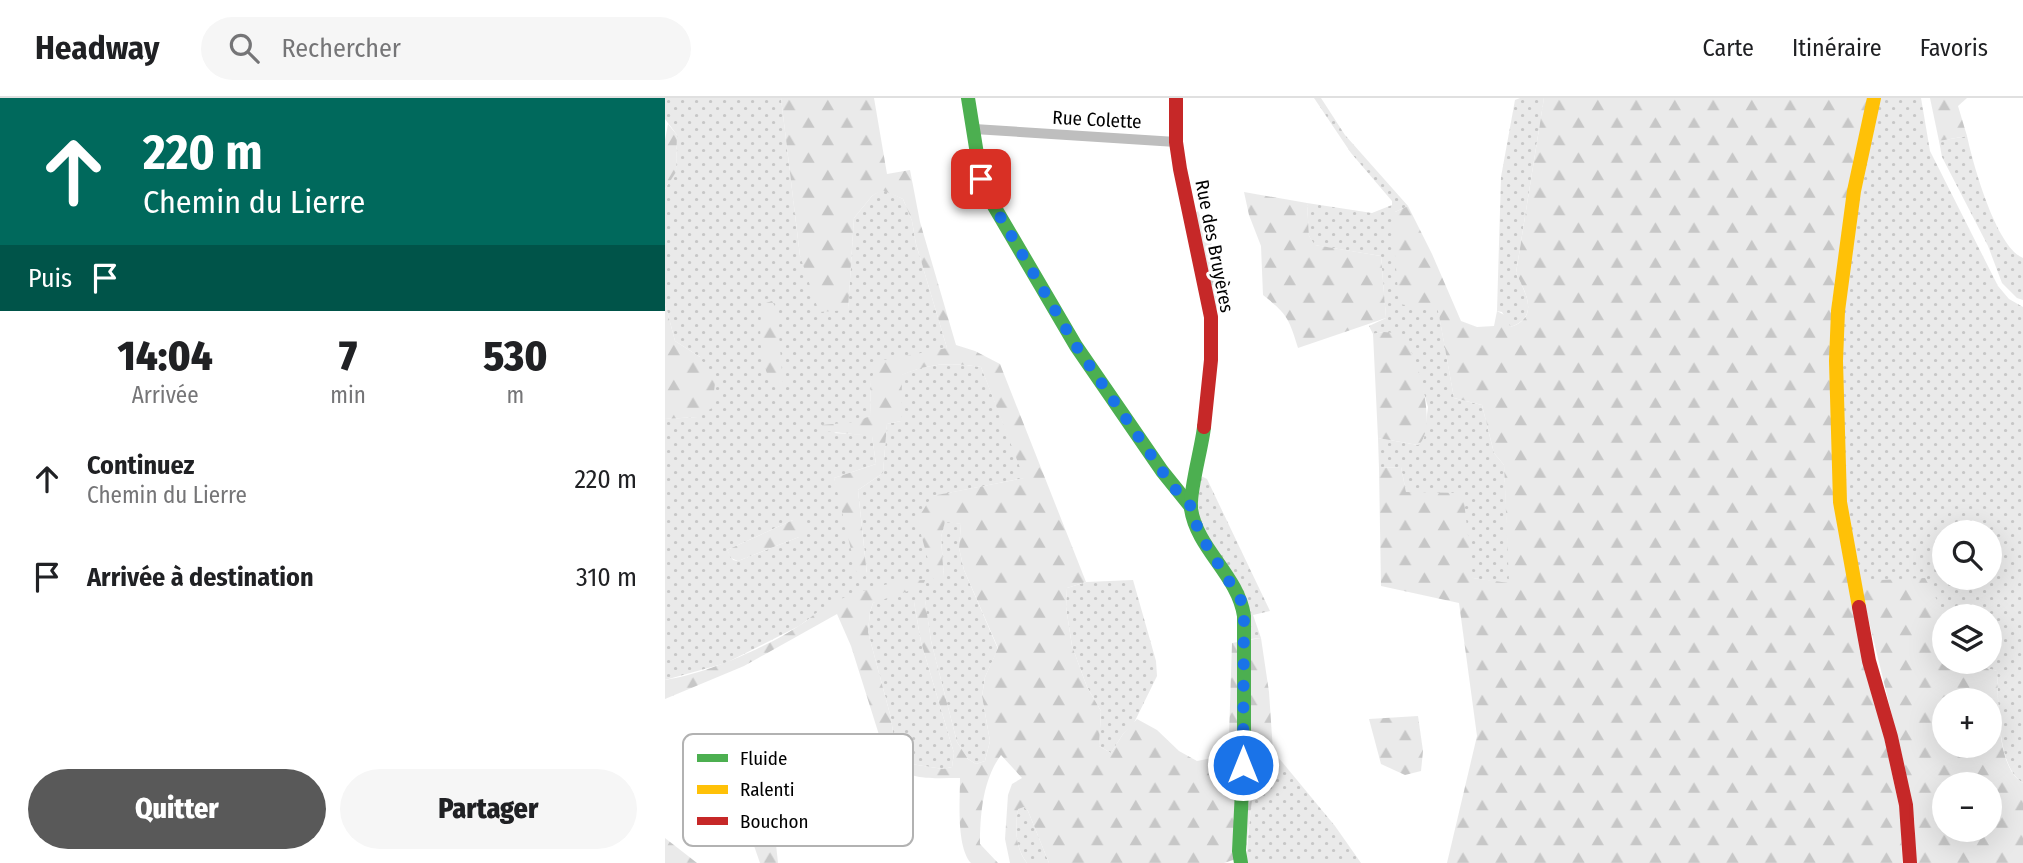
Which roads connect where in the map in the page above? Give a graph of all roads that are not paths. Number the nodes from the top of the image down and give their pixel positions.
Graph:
1 (968, 98) edge
2 (1176, 98) edge
3 (1874, 98) edge
4 (974, 130) junction
5 (1176, 142) junction
6 (1191, 506) junction
7 (1241, 863) edge
8 (1910, 863) edge

1 - 4 street
2 - 5 street, Rue des Bruyères
3 - 8 street
4 - 5 street, Rue Colette
4 - 6 street
5 - 6 street, Rue des Bruyères
6 - 7 street, Rue des Bruyères

